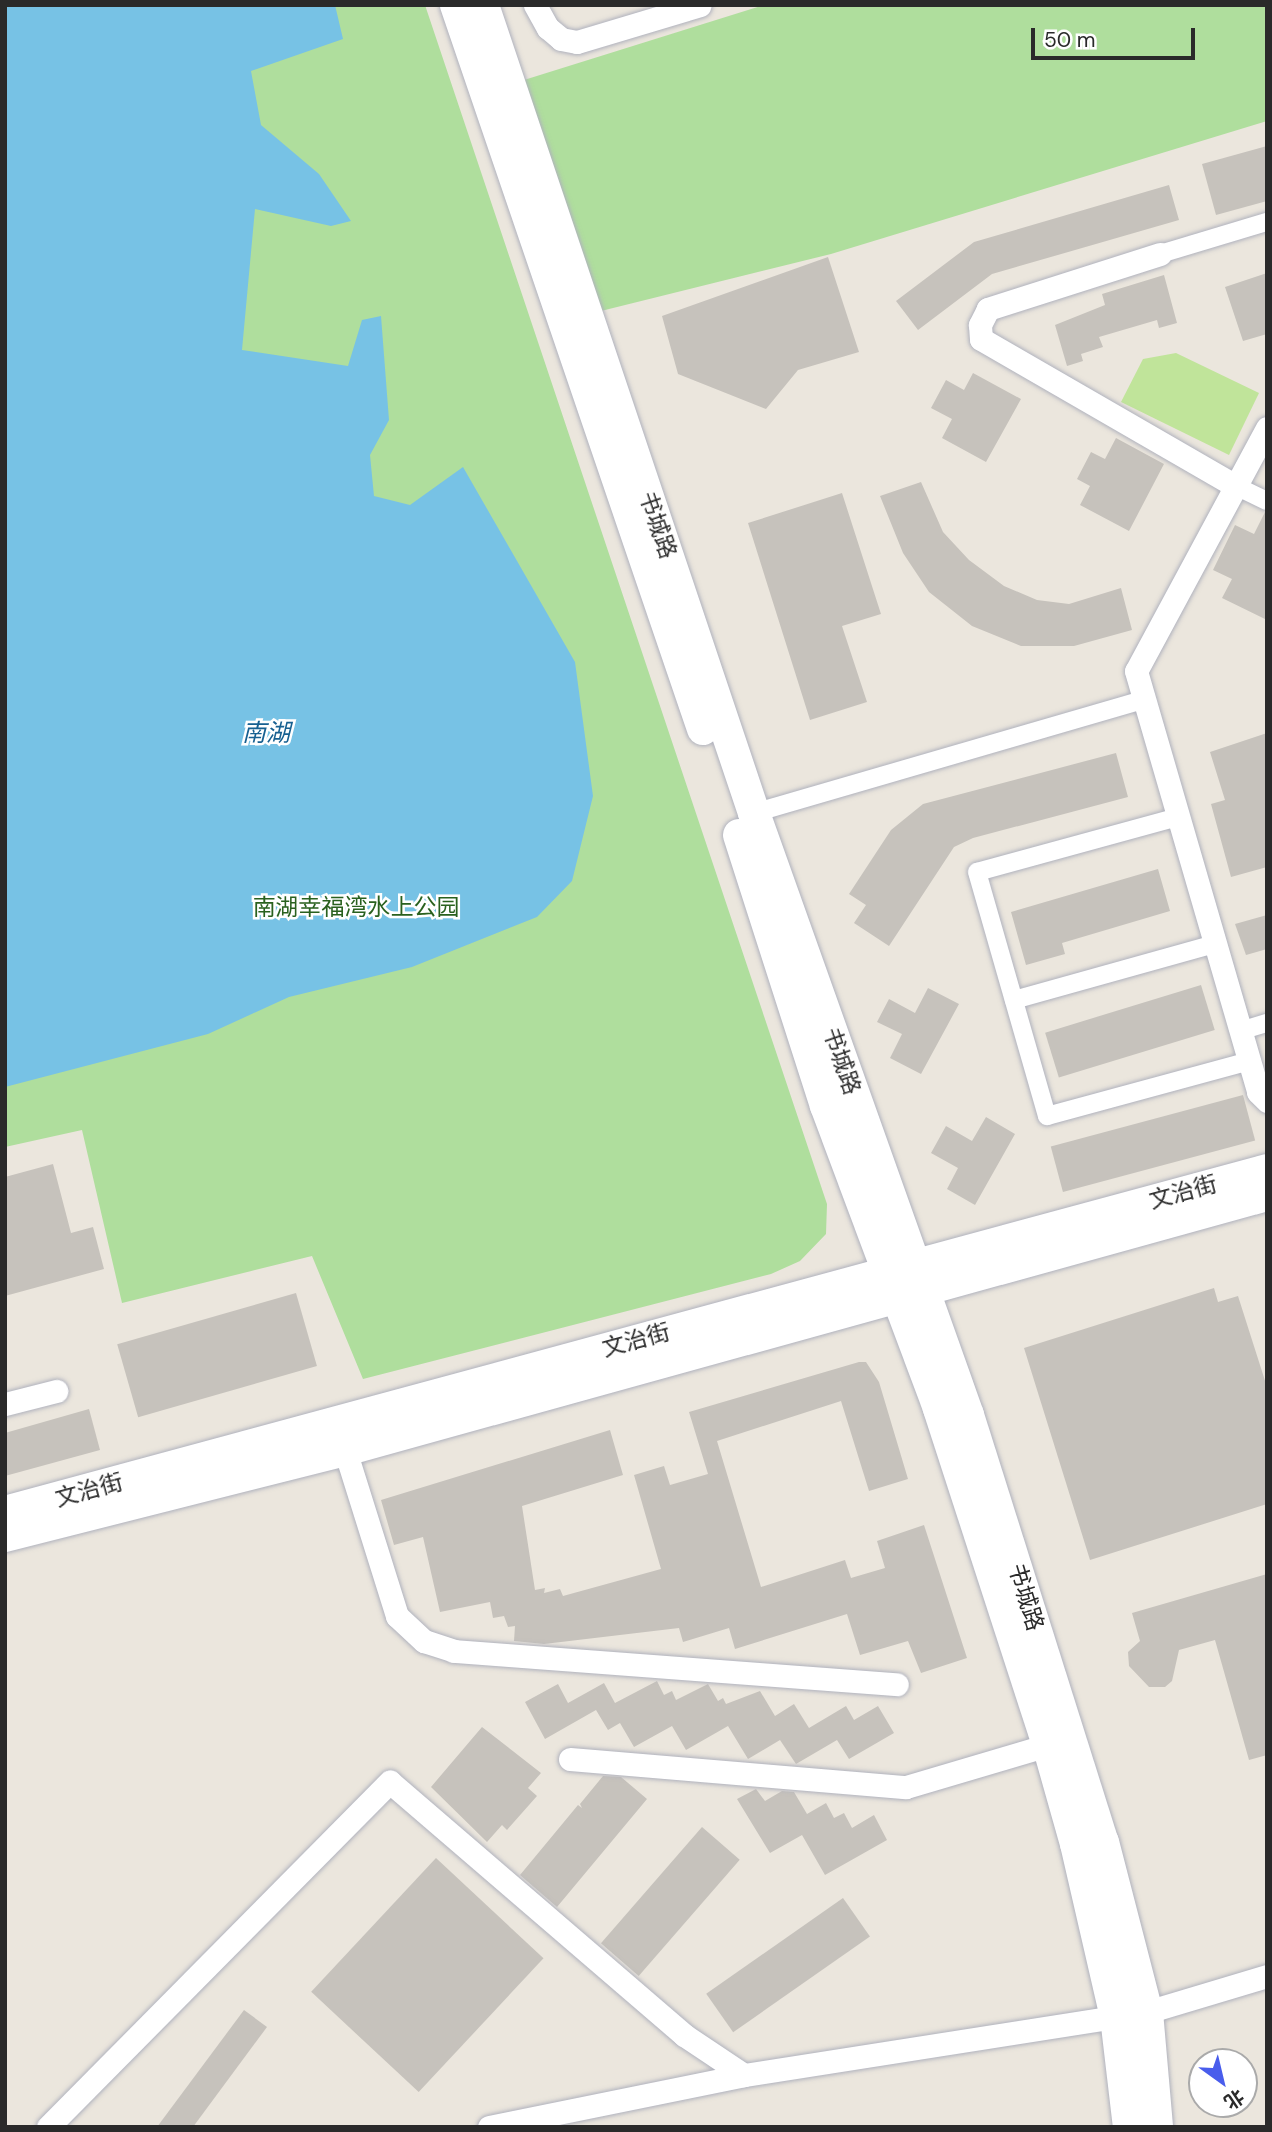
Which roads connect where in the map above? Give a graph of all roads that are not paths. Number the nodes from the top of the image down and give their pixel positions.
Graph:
1 (456, 5) edge
2 (483, 5) edge
3 (535, 5) edge
4 (700, 5) edge
5 (1267, 222) edge
6 (1160, 254) joint
7 (1267, 428) edge
8 (1236, 486) junction
9 (1267, 502) edge
10 (1144, 700) junction
11 (754, 813) junction
12 (1178, 817) junction
13 (1215, 944) junction
14 (1014, 1000) junction
15 (1267, 1023) edge
16 (1240, 1031) junction
17 (1249, 1061) junction
18 (1267, 1101) edge
19 (1267, 1170) edge
20 (1267, 1195) edge
21 (906, 1280) junction
22 (56, 1391) dead end
23 (5, 1404) edge
24 (345, 1450) junction
25 (5, 1513) edge
26 (5, 1536) edge
27 (897, 1684) dead end
28 (1048, 1745) junction
29 (570, 1759) dead end
30 (1267, 1976) edge
31 (1147, 2012) junction
32 (1116, 2018) junction
33 (744, 2075) junction
34 (48, 2127) edge
35 (489, 2127) edge
36 (1129, 2127) edge
37 (1157, 2127) edge

1 - 21 main road, 书城路
2 - 11 main road, 书城路
3 - 4 street
5 - 6 street
6 - 8 street
7 - 8 street
8 - 9 street
8 - 10 street
10 - 11 street
10 - 12 street
11 - 21 main road, 书城路
12 - 13 street
12 - 14 street
13 - 14 street
13 - 16 street
14 - 17 street
15 - 16 street
16 - 17 street
17 - 18 street
19 - 21 main road, 文治街
20 - 21 main road, 文治街
21 - 24 main road, 文治街
21 - 25 main road, 文治街
21 - 28 main road, 书城路
21 - 31 main road, 书城路
22 - 23 street
24 - 26 main road, 文治街
24 - 27 street
28 - 29 street
28 - 32 main road, 书城路
30 - 31 street
31 - 32 street
31 - 37 main road, 书城路
32 - 33 street
32 - 36 main road, 书城路
33 - 34 street
33 - 35 street

